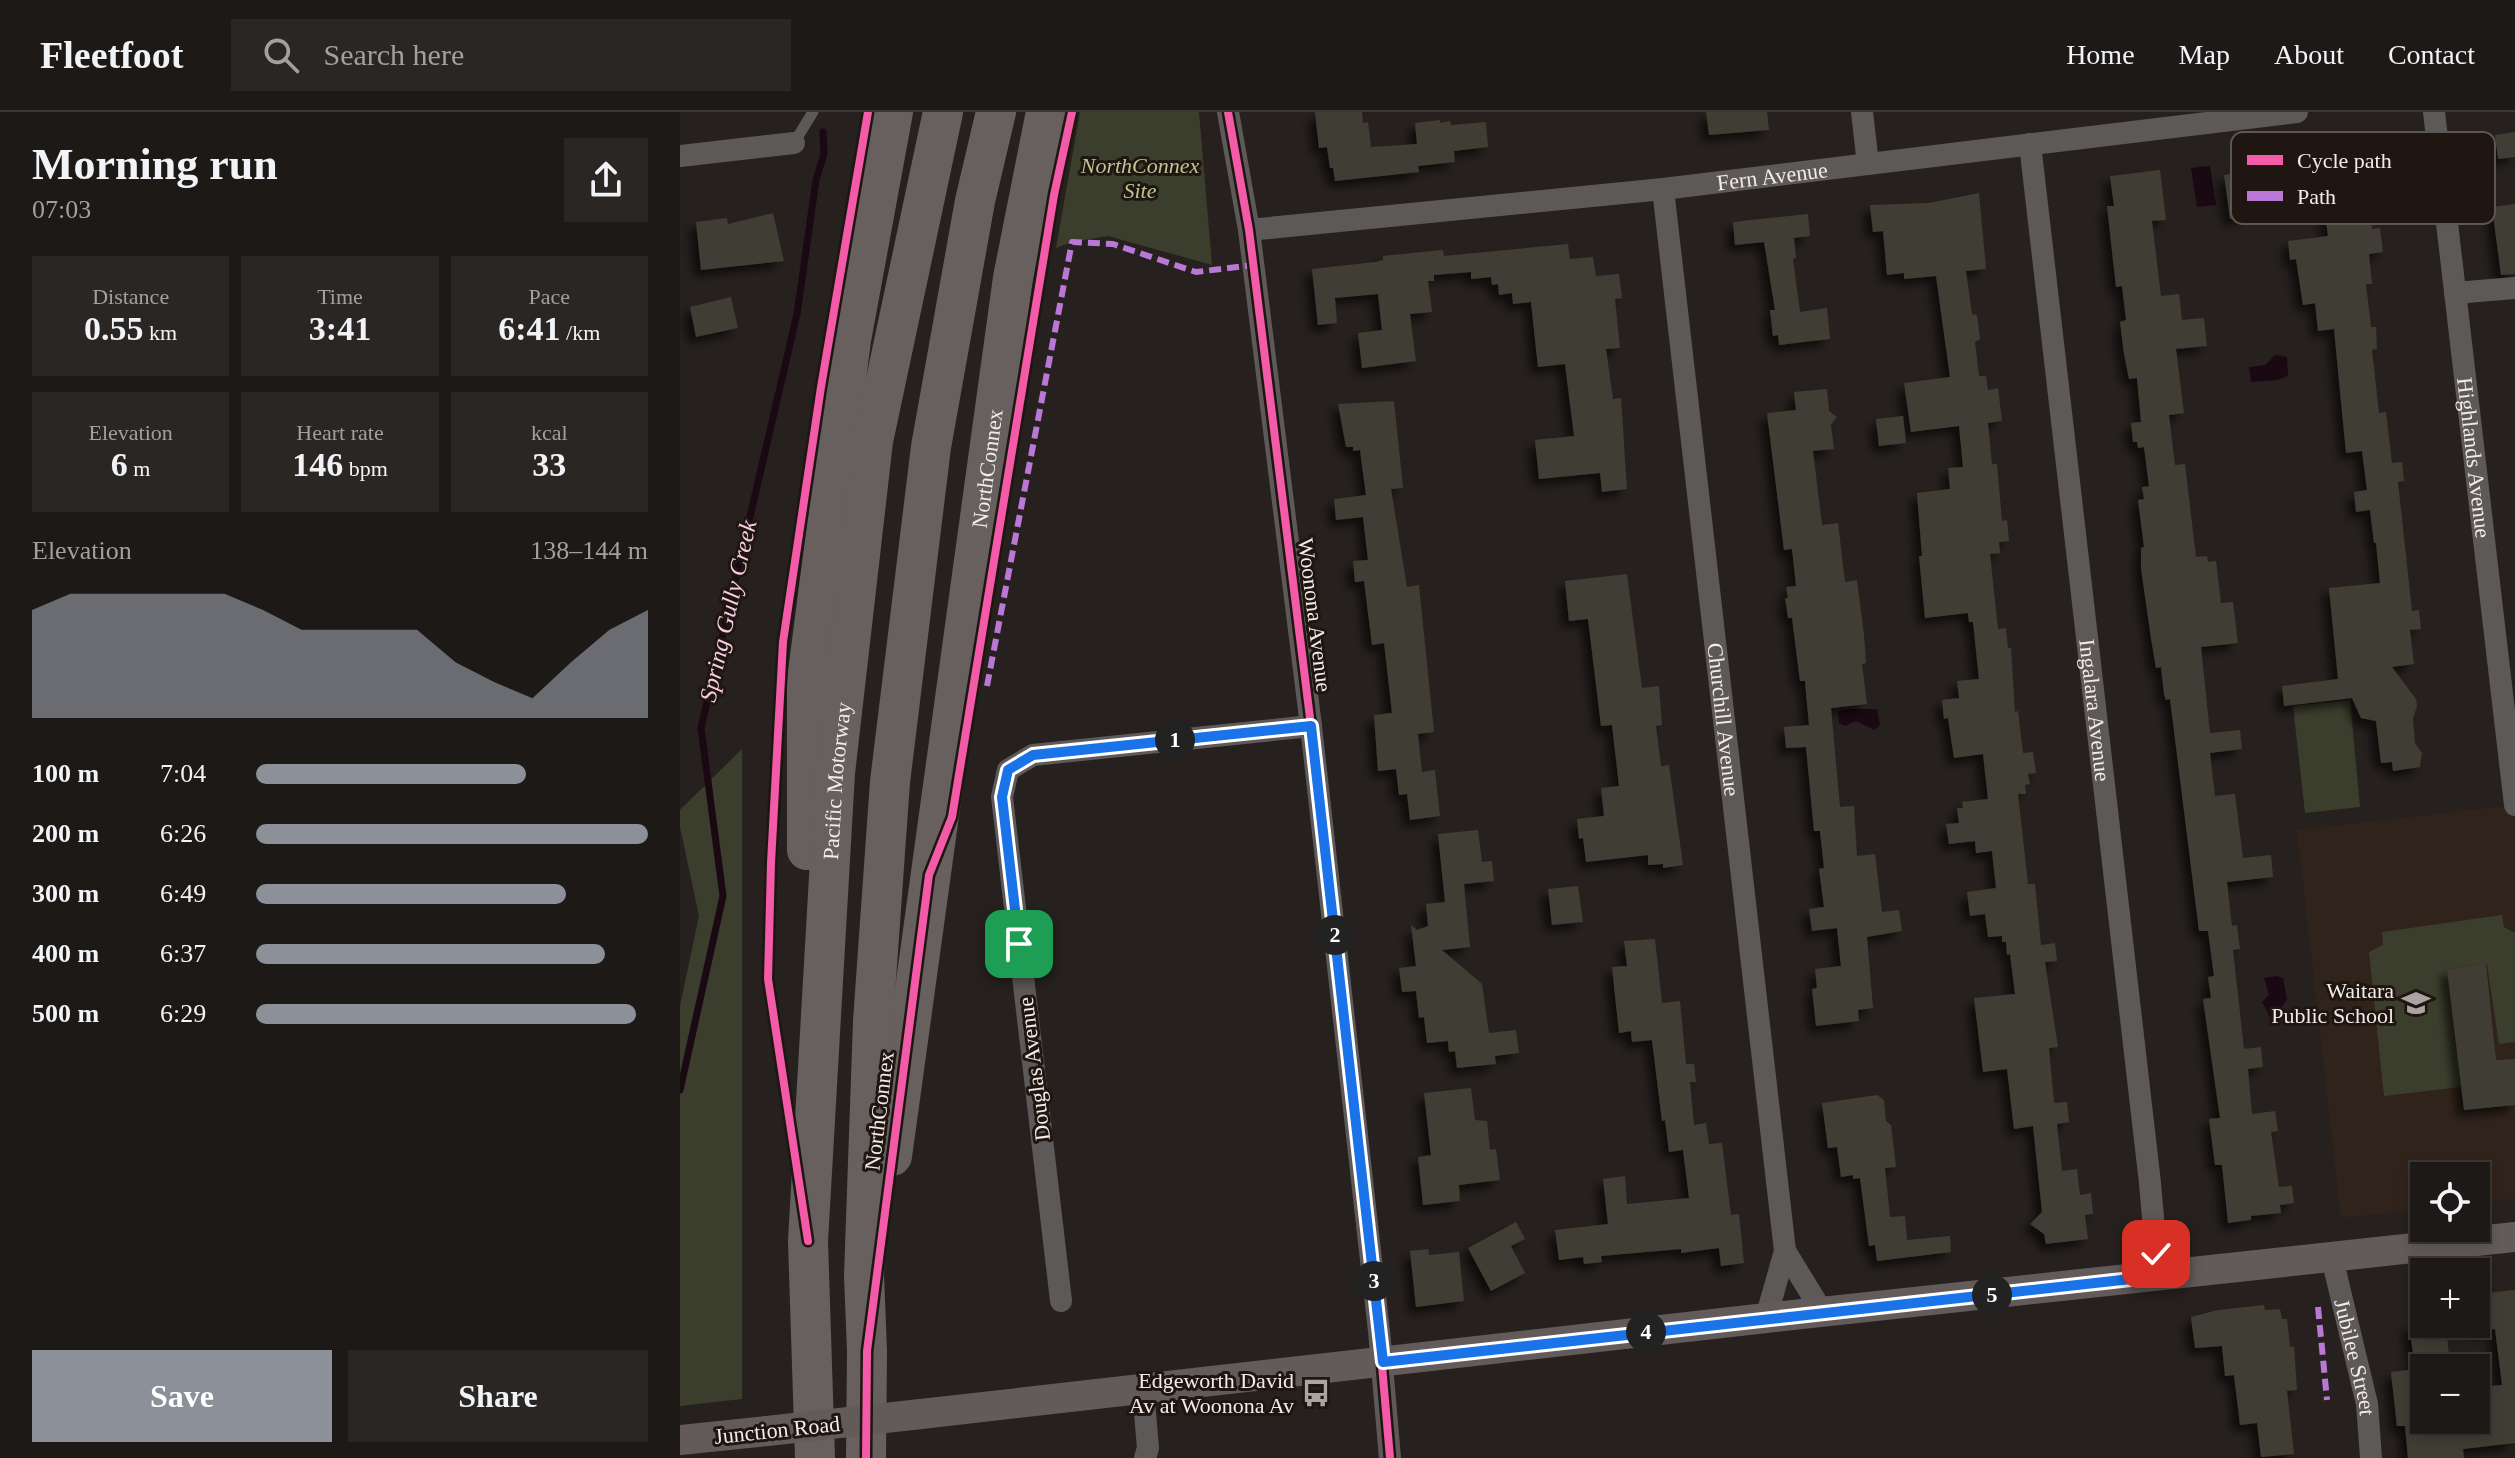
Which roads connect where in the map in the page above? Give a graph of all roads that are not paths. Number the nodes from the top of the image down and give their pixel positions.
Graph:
1 (813, 112) edge
2 (893, 112) edge
3 (943, 112) edge
4 (996, 112) edge
5 (1046, 112) edge
6 (1228, 112) edge
7 (1862, 112) edge
8 (2297, 112) edge
9 (2434, 112) edge
10 (2436, 132) edge
11 (794, 143) joint
12 (2030, 144) junction
13 (680, 156) edge
14 (1868, 164) junction
15 (1663, 189) junction
16 (2447, 224) edge
17 (1249, 230) junction
18 (2515, 288) edge
19 (2455, 293) junction
20 (1311, 726) junction
21 (2515, 805) edge
22 (818, 1058) junction
23 (2515, 1237) edge
24 (1785, 1251) junction
25 (2332, 1258) junction
26 (2158, 1276) junction
27 (1061, 1301) dead end
28 (1823, 1313) junction
29 (1766, 1318) junction
30 (867, 1351) junction
31 (1383, 1362) junction
32 (1143, 1390) junction
33 (680, 1440) edge
34 (815, 1458) edge
35 (866, 1458) edge
36 (1145, 1458) edge
37 (1390, 1458) edge
38 (2371, 1458) edge

1 - 11 lane
2 - 22 highway
3 - 22 highway, Pacific Motorway
4 - 30 highway
5 - 30 highway, NorthConnex
6 - 17 street, Woonona Avenue
7 - 14 street
8 - 12 street, Fern Avenue
9 - 10 street, Highlands Avenue
11 - 13 street
12 - 14 street, Fern Avenue
12 - 26 street, Ingalara Avenue
14 - 15 street, Fern Avenue
15 - 17 street, Fern Avenue
15 - 24 street, Churchill Avenue
16 - 19 street, Highlands Avenue
17 - 20 street, Woonona Avenue
18 - 19 street
19 - 21 street, Highlands Avenue
20 - 27 street, Douglas Avenue
20 - 31 street, Woonona Avenue
22 - 34 highway, Pacific Motorway
23 - 25 main road, Junction Road
24 - 28 street, Churchill Avenue
24 - 29 street, Churchill Avenue
25 - 26 main road, Junction Road
25 - 38 street, Jubilee Street
26 - 28 main road, Junction Road
28 - 29 main road, Junction Road
29 - 31 main road, Junction Road
30 - 35 highway
31 - 32 main road, Junction Road
31 - 37 street, Woonona Avenue
32 - 33 main road, Junction Road, bridge
32 - 36 street

